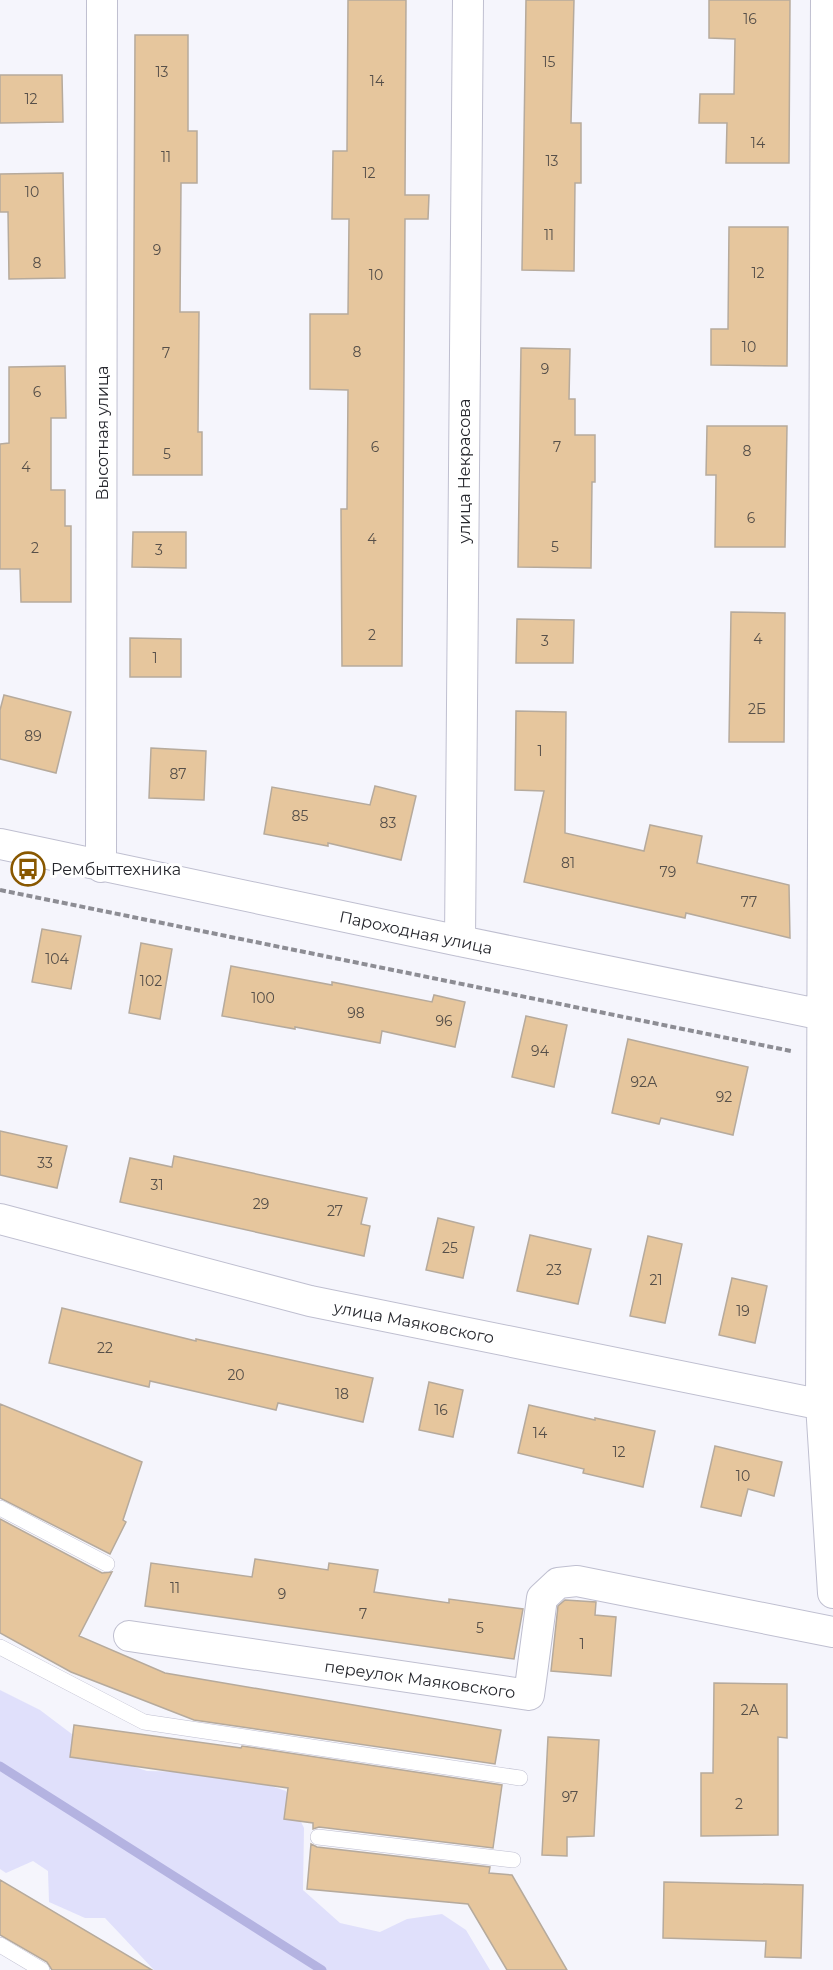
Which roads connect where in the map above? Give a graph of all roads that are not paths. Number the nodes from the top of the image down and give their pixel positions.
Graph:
1 (102, 0) edge
2 (468, 0) edge
3 (826, 0) edge
4 (0, 844) edge
5 (101, 867) junction
6 (460, 941) junction
7 (827, 1016) edge
8 (0, 1219) edge
9 (827, 1405) edge
10 (0, 1508) edge
11 (107, 1564) dead end
12 (833, 1593) edge
13 (833, 1632) edge
14 (129, 1635) dead end
15 (0, 1647) edge
16 (520, 1778) dead end
17 (318, 1837) dead end
18 (513, 1860) dead end
19 (0, 1945) edge
20 (42, 1970) edge

1 - 5 street, Высотная улица
2 - 6 street, улица Некрасова
3 - 7 street
4 - 5 street, Пароходная улица
5 - 6 street, Пароходная улица
6 - 7 street, Пароходная улица
7 - 9 street
8 - 9 street, улица Маяковского
9 - 12 street
10 - 11 lane
13 - 14 street, переулок Маяковского
15 - 16 lane
17 - 18 lane
19 - 20 lane

